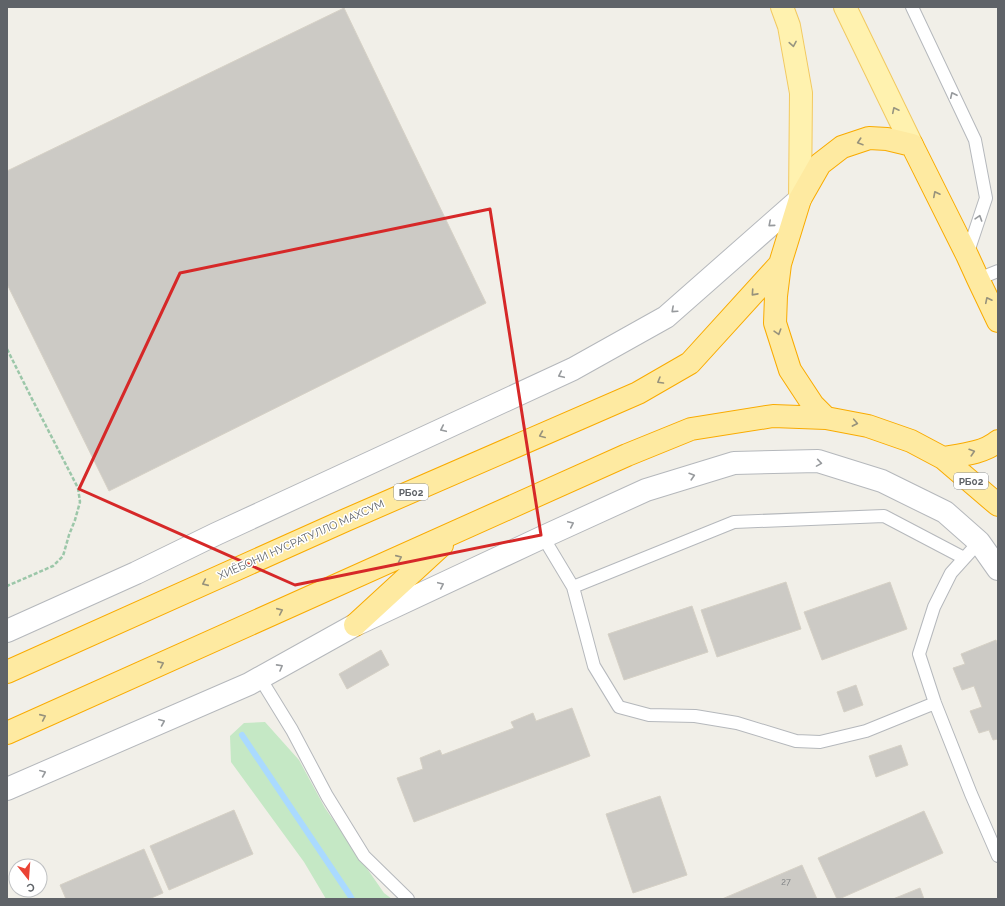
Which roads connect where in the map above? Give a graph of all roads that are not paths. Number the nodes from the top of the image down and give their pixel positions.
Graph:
1 (782, 7) edge
2 (845, 7) edge
3 (912, 7) edge
4 (912, 145) junction
5 (800, 199) junction
6 (967, 255) junction
7 (780, 264) junction
8 (998, 271) edge
9 (978, 279) junction
10 (998, 321) edge
11 (826, 418) junction
12 (998, 440) edge
13 (943, 458) junction
14 (998, 505) edge
15 (455, 532) junction
16 (543, 537) junction
17 (979, 542) junction
18 (964, 558) junction
19 (998, 569) edge
20 (573, 587) junction
21 (355, 625) junction
22 (7, 631) edge
23 (7, 672) edge
24 (260, 678) junction
25 (935, 703) junction
26 (7, 733) edge
27 (7, 789) edge
28 (998, 856) edge
29 (408, 899) edge

1 -> 5 main road
4 -> 2 main road
6 -> 3 lane
4 -> 5 highway
6 -> 4 highway
5 - 7 highway
5 -> 22 street
6 - 9 highway
7 -> 11 highway
7 -> 23 highway, ХИЁБОНИ НУСРАТУЛЛО МАХСУМ / РБ02
8 - 9 lane
10 -> 9 highway
11 -> 13 highway
11 - 15 highway
13 -> 12 highway
13 - 14 highway, РБ02
15 - 21 highway
26 -> 15 highway
16 -> 17 street
16 - 20 lane
21 -> 16 street
17 - 18 lane
17 - 19 street
18 - 20 lane
18 - 25 lane
20 - 25 lane
24 -> 21 street
27 -> 24 street
24 - 29 lane
25 - 28 lane

